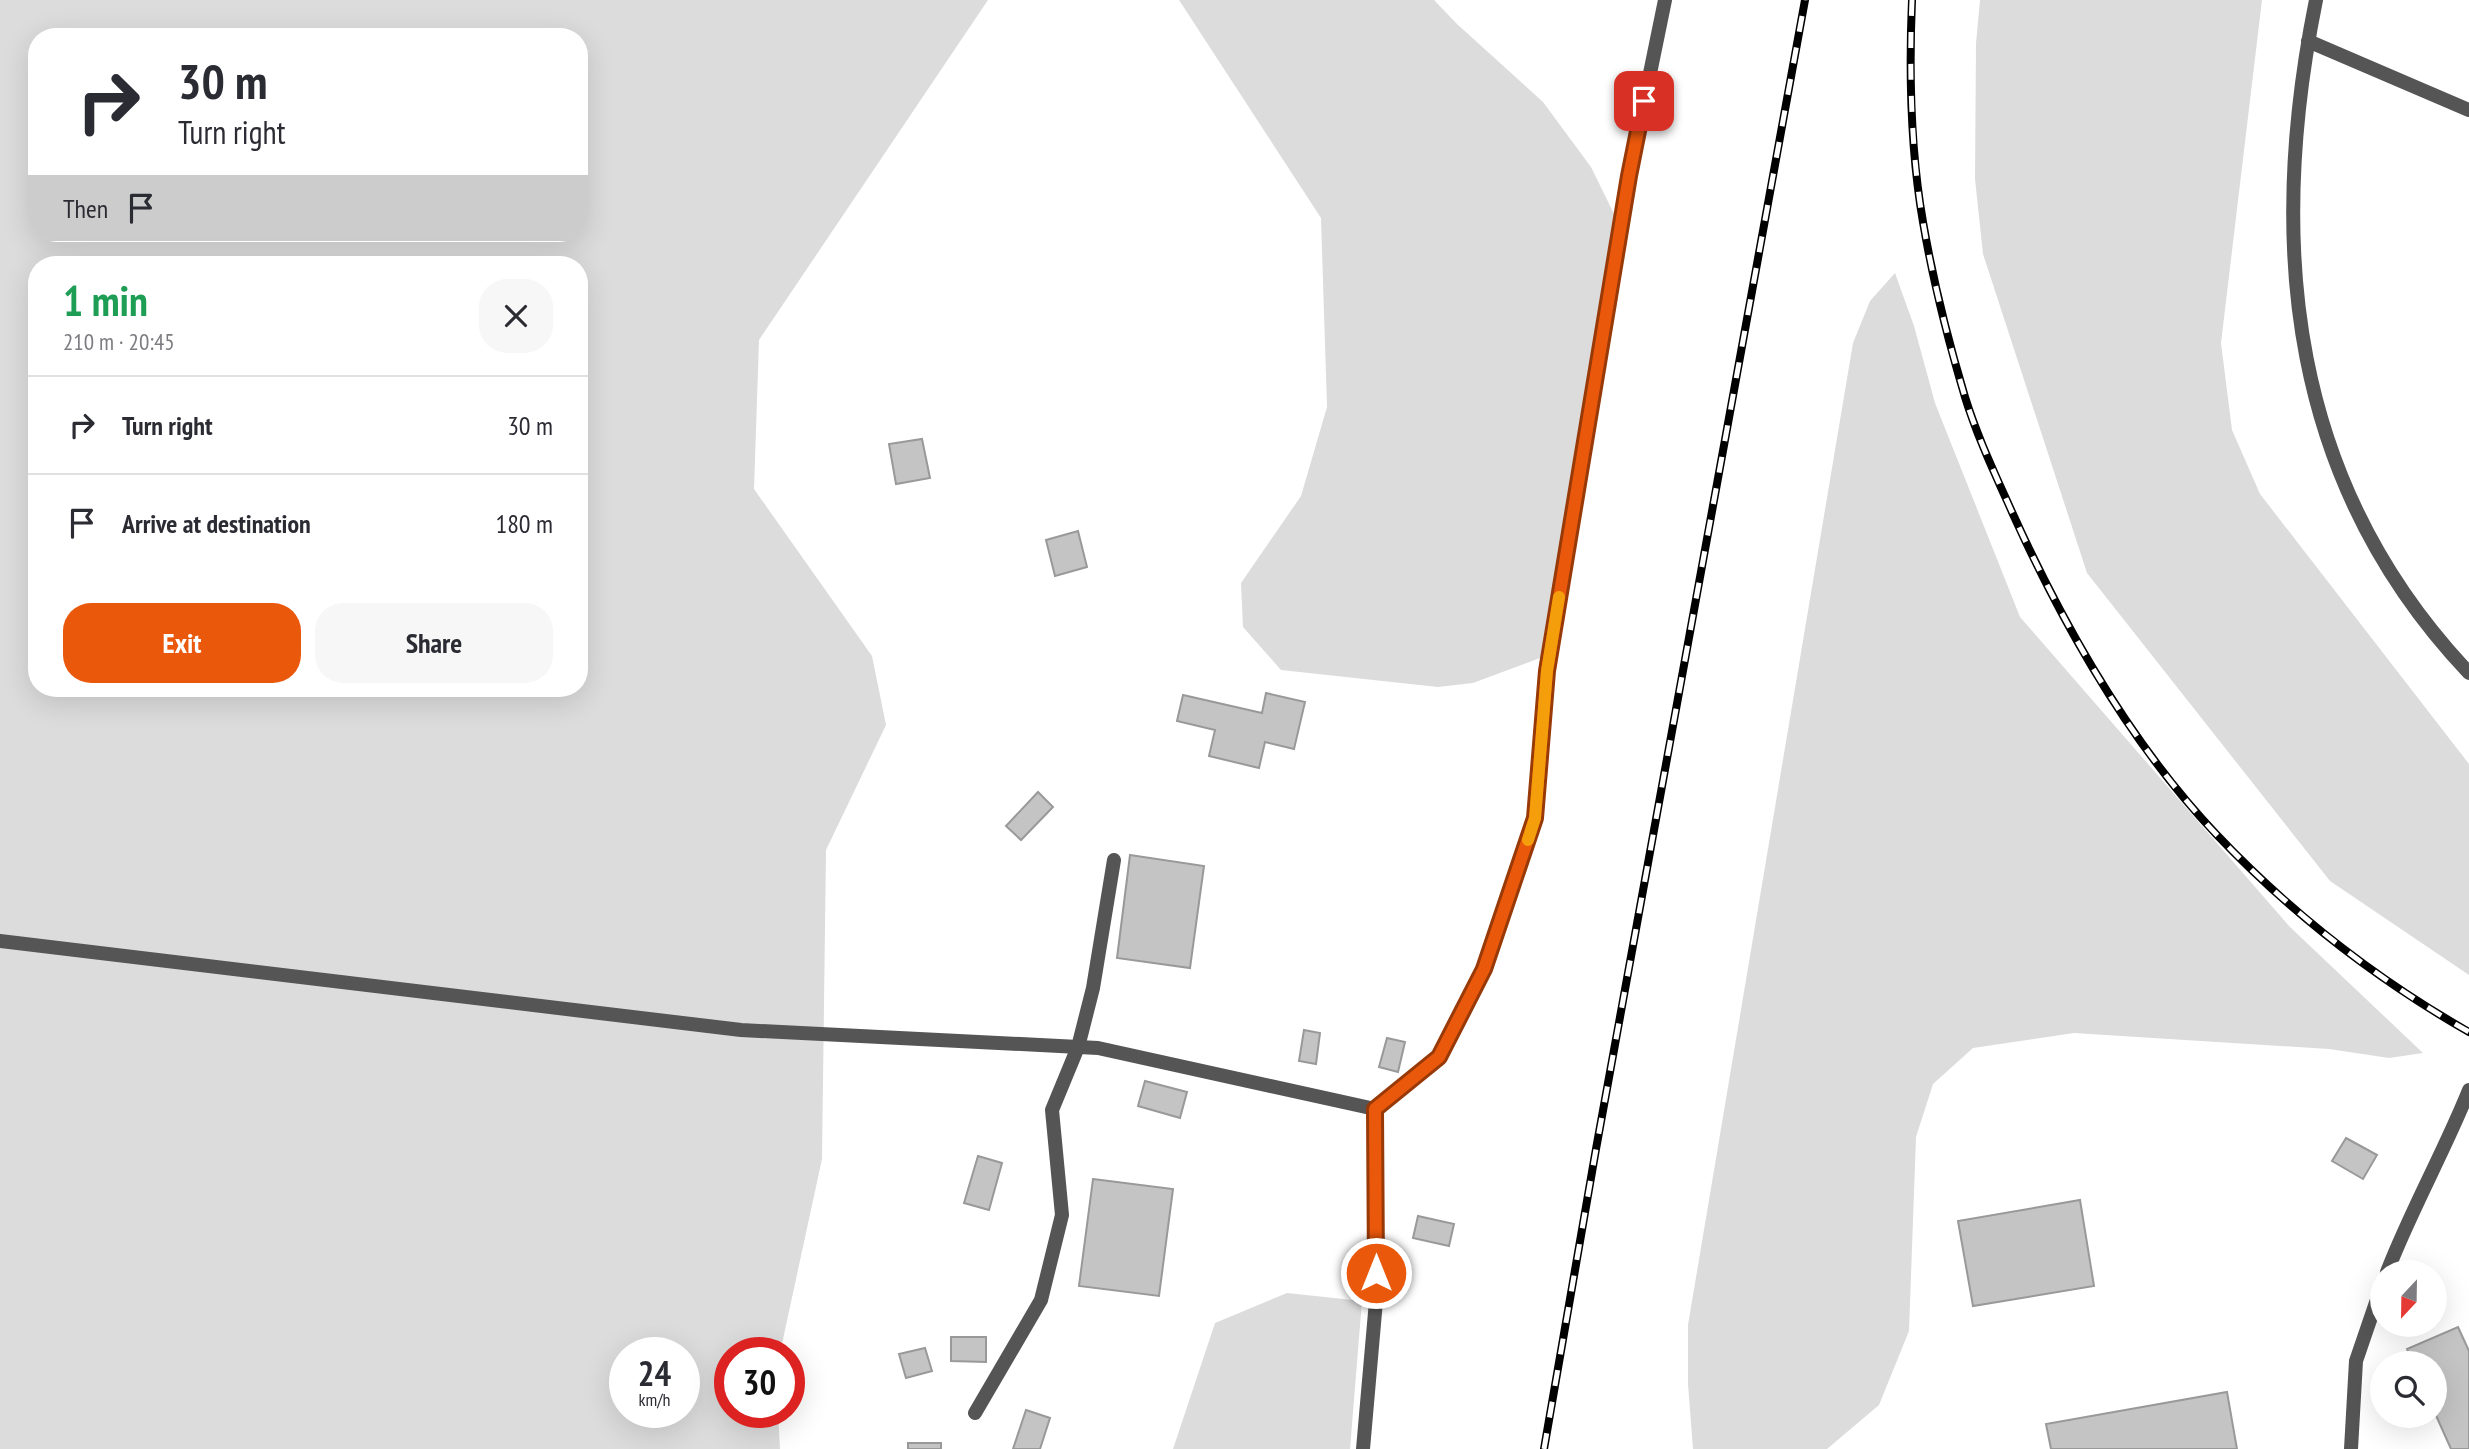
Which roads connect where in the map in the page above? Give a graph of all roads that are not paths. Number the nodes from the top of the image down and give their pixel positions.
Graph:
1 (1665, 0) edge
2 (2316, 0) edge
3 (2308, 41) junction
4 (2469, 110) edge
5 (2469, 673) edge
6 (1114, 860) dead end
7 (0, 941) edge
8 (1077, 1047) junction
9 (2469, 1090) edge
10 (1375, 1109) junction
11 (2392, 1260) edge
12 (2370, 1320) edge
13 (975, 1413) dead end
14 (1363, 1449) edge
15 (2351, 1449) edge

1 - 10 street
2 - 3 street
3 - 4 street
3 - 5 street
6 - 8 street
7 - 8 street
8 - 10 street
8 - 13 street
9 - 11 street
10 - 14 street
12 - 15 street

